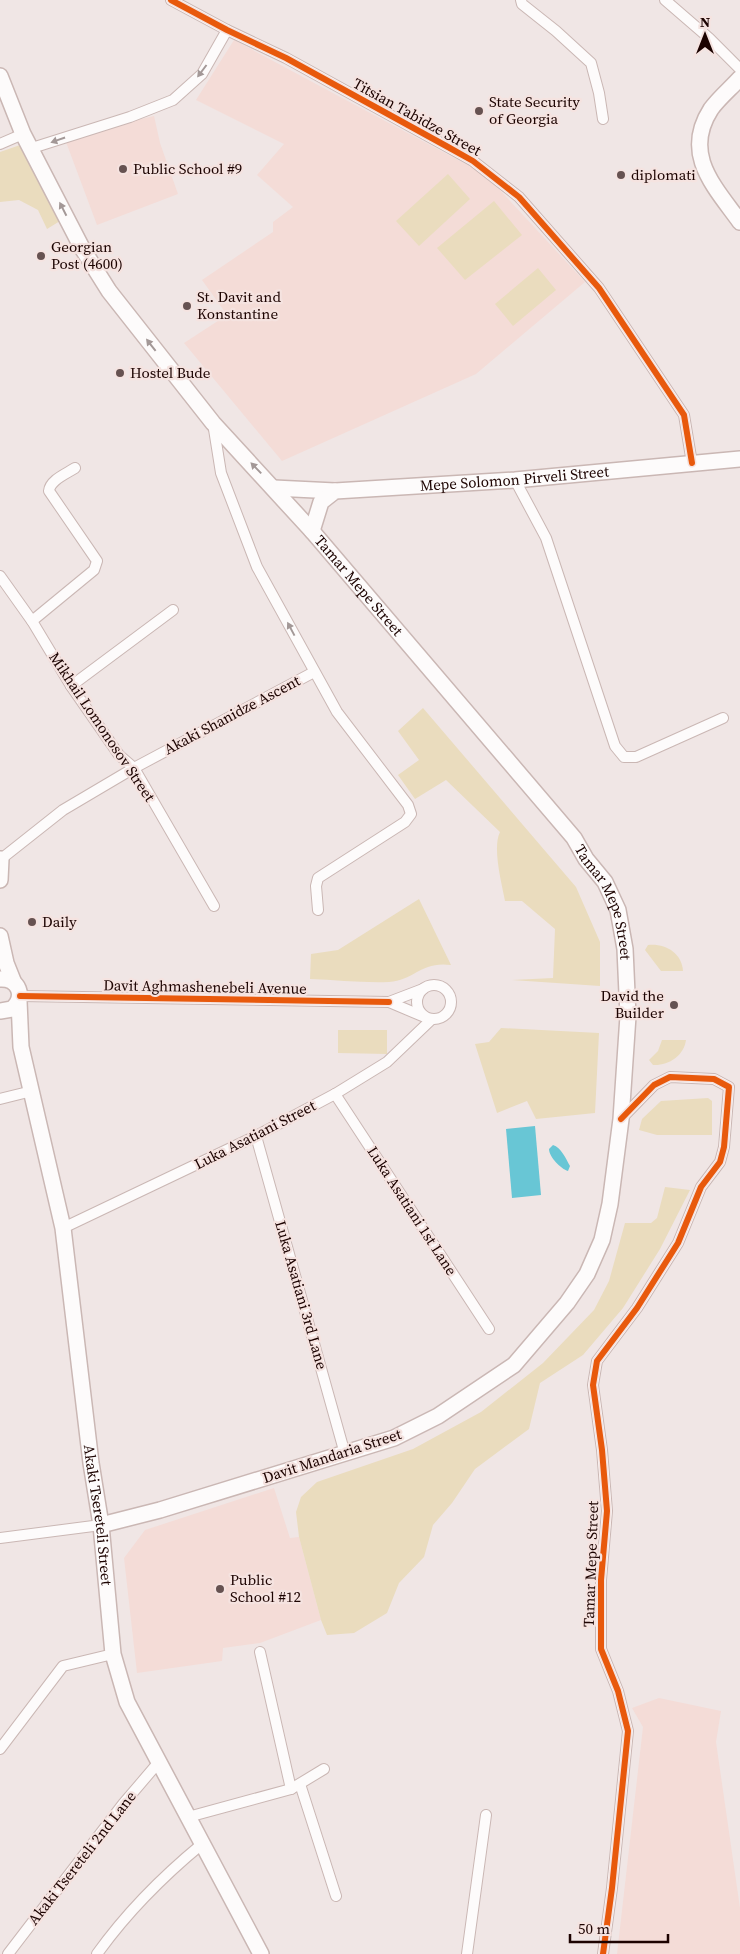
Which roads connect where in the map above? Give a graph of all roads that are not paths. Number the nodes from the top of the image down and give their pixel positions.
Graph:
1 (172, 0) edge
2 (521, 0) edge
3 (665, 0) edge
4 (227, 30) junction
5 (740, 69) edge
6 (0, 76) edge
7 (740, 78) edge
8 (603, 119) dead end
9 (23, 134) junction
10 (0, 144) edge
11 (32, 148) junction
12 (740, 222) edge
13 (213, 423) junction
14 (740, 459) edge
15 (692, 463) junction
16 (75, 468) dead end
17 (515, 480) junction
18 (274, 488) junction
19 (335, 491) junction
20 (312, 531) junction
21 (0, 576) edge
22 (173, 610) dead end
23 (32, 621) junction
24 (314, 672) junction
25 (72, 686) junction
26 (723, 718) dead end
27 (134, 768) junction
28 (1, 860) edge
29 (0, 880) edge
30 (214, 906) dead end
31 (318, 910) dead end
32 (0, 936) edge
33 (424, 988) junction
34 (13, 990) edge
35 (389, 1002) junction
36 (0, 1013) edge
37 (430, 1018) junction
38 (21, 1047) junction
39 (32, 1091) junction
40 (335, 1094) junction
41 (0, 1099) edge
42 (621, 1119) junction
43 (256, 1136) junction
44 (63, 1228) junction
45 (489, 1329) dead end
46 (345, 1454) junction
47 (101, 1525) junction
48 (0, 1538) edge
49 (260, 1652) dead end
50 (112, 1654) junction
51 (0, 1749) edge
52 (158, 1763) junction
53 (324, 1769) dead end
54 (296, 1786) junction
55 (486, 1815) dead end
56 (188, 1817) junction
57 (202, 1844) junction
58 (336, 1896) dead end
59 (8, 1954) edge
60 (97, 1954) edge
61 (261, 1954) edge
62 (467, 1954) edge
63 (603, 1954) edge

1 - 4 street, Titsian Tabidze Street
2 - 8 street
3 - 5 street
4 -> 11 street
4 - 15 street, Titsian Tabidze Street
6 - 9 main road, Tamar Mepe Street
7 - 12 main road
9 - 10 street
9 - 11 main road, Tamar Mepe Street
13 -> 11 main road, Tamar Mepe Street
18 -> 13 main road, Tamar Mepe Street
24 -> 13 street, Akaki Shanidze Ascent
14 - 15 main road, Mepe Solomon Pirveli Street
15 - 17 main road, Mepe Solomon Pirveli Street
16 - 23 street
17 - 19 main road, Mepe Solomon Pirveli Street
17 - 26 street
18 - 19 main road, Mepe Solomon Pirveli Street
18 - 20 main road, Tamar Mepe Street
19 - 20 main road
20 - 42 main road, Tamar Mepe Street
21 - 23 street, Mikhail Lomonosov Street
22 - 25 street
23 - 25 street, Mikhail Lomonosov Street
24 - 27 street, Akaki Shanidze Ascent
24 - 31 street
25 - 27 street, Mikhail Lomonosov Street
27 - 28 street, Akaki Shanidze Ascent
27 - 30 street, Mikhail Lomonosov Street
28 - 29 main road
32 - 34 main road, Akaki Tsereteli Street
33 - 35 street, Davit Aghmashenebeli Avenue
33 - 37 street
33 - 37 street
34 - 35 street, Davit Aghmashenebeli Avenue
34 - 36 main road
34 - 38 main road, Akaki Tsereteli Street
35 - 37 street, Davit Aghmashenebeli Avenue
36 - 38 main road, Akaki Tsereteli Street
37 - 40 street, Luka Asatiani Street
38 - 39 main road, Akaki Tsereteli Street
39 - 41 street
39 - 44 main road, Akaki Tsereteli Street
40 - 43 street, Luka Asatiani Street
40 - 45 street, Luka Asatiani 1st Lane
42 - 46 main road, Davit Mandaria Street
42 - 63 street, Tamar Mepe Street
43 - 44 street, Luka Asatiani Street
43 - 46 street, Luka Asatiani 3rd Lane
44 - 47 main road, Akaki Tsereteli Street
46 - 47 main road, Davit Mandaria Street
47 - 48 street
47 - 50 main road, Akaki Tsereteli Street
49 - 54 street
50 - 51 street
50 - 52 main road, Akaki Tsereteli Street
52 - 56 main road, Akaki Tsereteli Street
52 - 59 street, Akaki Tsereteli 2nd Lane
53 - 54 street
54 - 56 street
54 - 58 street
55 - 62 street
56 - 57 main road, Akaki Tsereteli Street
57 - 60 street
57 - 61 main road, Akaki Tsereteli Street

